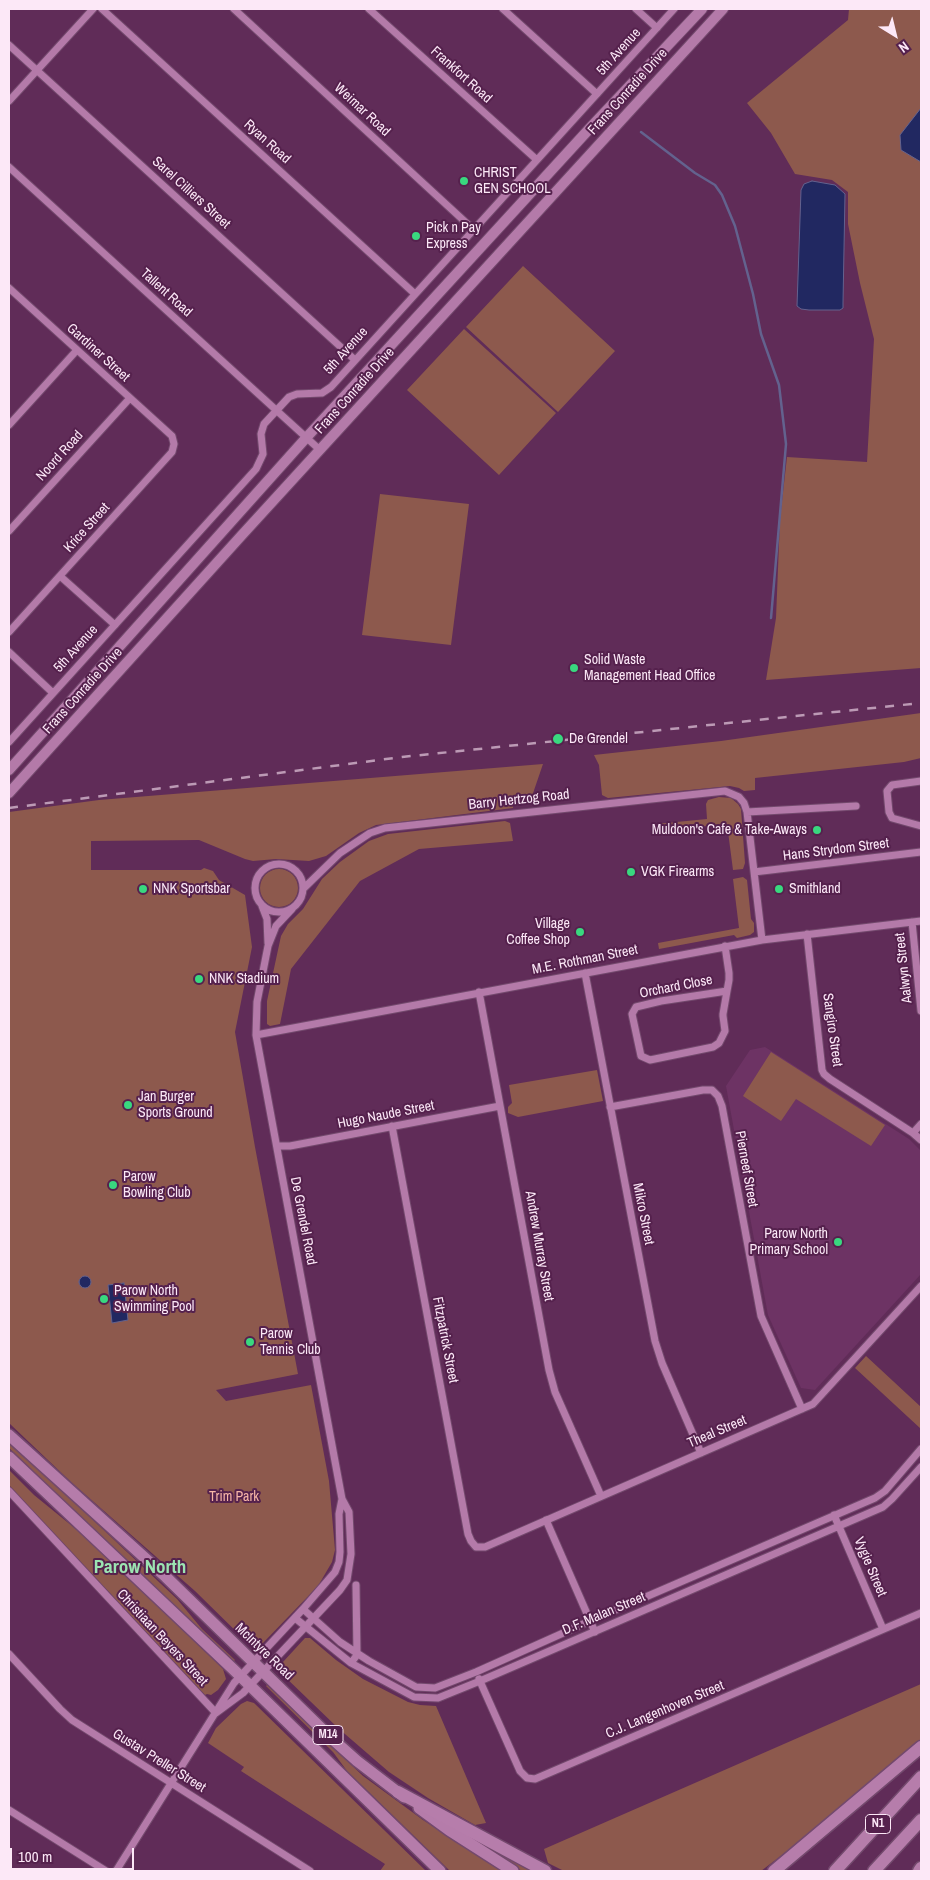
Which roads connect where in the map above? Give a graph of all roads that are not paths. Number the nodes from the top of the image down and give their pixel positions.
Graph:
1 (93, 9) edge
2 (102, 9) edge
3 (234, 9) edge
4 (369, 9) edge
5 (503, 9) edge
6 (636, 9) edge
7 (674, 9) edge
8 (702, 9) edge
9 (723, 9) edge
10 (657, 28) junction
11 (9, 45) edge
12 (37, 70) junction
13 (597, 94) junction
14 (9, 101) edge
15 (537, 160) junction
16 (9, 167) edge
17 (474, 230) junction
18 (9, 288) edge
19 (415, 294) junction
20 (77, 350) junction
21 (355, 360) junction
22 (130, 398) junction
23 (276, 411) junction
24 (9, 425) edge
25 (172, 436) joint
26 (306, 438) junction
27 (320, 450) junction
28 (9, 531) edge
29 (60, 576) junction
30 (115, 625) junction
31 (9, 632) edge
32 (9, 652) edge
33 (54, 693) junction
34 (9, 742) edge
35 (9, 770) edge
36 (921, 781) edge
37 (9, 794) edge
38 (856, 806) dead end
39 (747, 812) junction
40 (921, 826) edge
41 (921, 852) edge
42 (754, 872) junction
43 (304, 888) junction
44 (262, 906) junction
45 (292, 909) junction
46 (921, 921) edge
47 (912, 922) junction
48 (807, 934) junction
49 (762, 940) junction
50 (268, 946) junction
51 (725, 946) junction
52 (585, 973) junction
53 (727, 991) junction
54 (479, 992) junction
55 (921, 1011) edge
56 (256, 1035) junction
57 (500, 1106) junction
58 (610, 1107) junction
59 (921, 1124) edge
60 (392, 1126) junction
61 (913, 1133) junction
62 (921, 1140) edge
63 (277, 1146) junction
64 (921, 1286) edge
65 (802, 1409) junction
66 (9, 1435) edge
67 (921, 1449) edge
68 (701, 1452) junction
69 (10, 1459) edge
70 (921, 1468) edge
71 (9, 1491) edge
72 (601, 1496) junction
73 (342, 1499) junction
74 (834, 1516) junction
75 (546, 1520) junction
76 (839, 1527) junction
77 (485, 1547) joint
78 (356, 1585) dead end
79 (303, 1609) junction
80 (921, 1613) edge
81 (295, 1618) junction
82 (313, 1618) junction
83 (590, 1621) junction
84 (305, 1627) junction
85 (883, 1629) junction
86 (595, 1632) junction
87 (9, 1654) edge
88 (357, 1654) junction
89 (253, 1662) junction
90 (351, 1663) junction
91 (263, 1672) junction
92 (476, 1672) junction
93 (240, 1676) junction
94 (480, 1681) junction
95 (250, 1685) junction
96 (216, 1713) junction
97 (921, 1747) edge
98 (910, 1756) junction
99 (921, 1777) edge
100 (172, 1784) junction
101 (398, 1792) junction
102 (9, 1810) edge
103 (921, 1820) edge
104 (921, 1868) edge
105 (106, 1871) edge
106 (116, 1871) edge
107 (310, 1871) edge
108 (440, 1871) edge
109 (513, 1871) edge
110 (545, 1871) edge
111 (774, 1871) edge
112 (787, 1871) edge
113 (835, 1871) edge
114 (874, 1871) edge
115 (919, 1871) edge

1 - 12 street
2 - 19 street, Ryan Road
3 - 17 street, Weimar Road
4 - 15 street, Frankfort Road
5 - 13 street
6 - 10 street
7 - 10 street, 5th Avenue
8 - 26 main road, Frans Conradie Drive
9 - 27 main road, Frans Conradie Drive
10 - 13 street, 5th Avenue
11 - 12 street, Sarel Cilliers Street
12 - 14 street
12 - 21 street, Sarel Cilliers Street
13 - 15 street, 5th Avenue
15 - 17 street, 5th Avenue
16 - 23 street, Tallent Road
17 - 19 street, 5th Avenue
18 - 20 street, Gardiner Street
19 - 21 street, 5th Avenue
20 - 22 street, Gardiner Street
20 - 24 street
21 - 23 street, 5th Avenue
22 - 25 street, Gardiner Street
22 - 28 street, Noord Road
23 - 26 street, Tallent Road
23 - 30 street, 5th Avenue
25 - 29 street, Krice Street
26 - 27 street, Tallent Road
26 - 35 main road, Frans Conradie Drive
27 - 37 main road, Frans Conradie Drive
29 - 30 street
29 - 31 street, Krice Street
30 - 33 street, 5th Avenue
32 - 33 street
33 - 34 street, 5th Avenue
36 - 40 street
38 - 39 street
39 - 42 street
39 - 43 street, Barry Hertzog Road
41 - 42 street, Hans Strydom Street
42 - 49 street
43 - 44 street
43 - 45 street
44 - 45 street
44 - 50 street, De Grendel Road
45 - 50 street, De Grendel Road
46 - 47 street, M.E. Rothman Street
47 - 48 street, M.E. Rothman Street
47 - 55 street, Aalwyn Street
48 - 49 street, M.E. Rothman Street
48 - 61 street, Sangiro Street
49 - 51 street, M.E. Rothman Street
50 - 56 street, De Grendel Road
51 - 52 street, M.E. Rothman Street
51 - 53 street, Orchard Close
52 - 54 street, M.E. Rothman Street
52 - 58 street, Mikro Street
53 - 53 street, Orchard Close
54 - 56 street, M.E. Rothman Street
54 - 57 street, Andrew Murray Street
56 - 63 street, De Grendel Road
57 - 60 street, Hugo Naude Street
57 - 72 street, Andrew Murray Street
58 - 65 street, Pierneef Street
58 - 68 street, Mikro Street
59 - 61 street
60 - 63 street, Hugo Naude Street
60 - 77 street, Fitzpatrick Street
61 - 62 street, Sangiro Street
63 - 73 street, De Grendel Road
64 - 65 street, Theal Street
65 - 68 street, Theal Street
66 - 89 main road, McIntyre Road / M14
67 - 74 street, D.F. Malan Street
68 - 72 street, Theal Street
69 - 93 main road, M14
70 - 76 street, D.F. Malan Street
71 - 96 street, Christiaan Beyers Street
72 - 75 street, Theal Street
73 - 79 street, De Grendel Road
73 - 82 street, De Grendel Road
74 - 76 street, Vygie Street
74 - 83 street, D.F. Malan Street
75 - 77 street, Theal Street
75 - 83 street
76 - 85 street, Vygie Street
76 - 86 street, D.F. Malan Street
78 - 88 street
79 - 81 street, De Grendel Road
79 - 82 street, D.F. Malan Street
80 - 85 street, C.J. Langenhoven Street
81 - 84 street, D.F. Malan Street
81 - 89 street, De Grendel Road
82 - 84 street, De Grendel Road
82 - 88 street, D.F. Malan Street
83 - 86 street
83 - 92 street, D.F. Malan Street
84 - 90 street, D.F. Malan Street
84 - 91 street, De Grendel Road
85 - 94 street, C.J. Langenhoven Street
86 - 94 street, D.F. Malan Street
87 - 100 street, Gustav Preller Street
88 - 90 street
88 - 92 street, D.F. Malan Street
89 - 91 main road, McIntyre Road / M14
89 - 93 street, De Grendel Road
90 - 94 street, D.F. Malan Street
91 - 95 street, De Grendel Road
91 - 101 main road, McIntyre Road / M14
92 - 94 street, C.J. Langenhoven Street
93 - 95 main road, M14
93 - 96 street, De Grendel Road
95 - 96 street, De Grendel Road
95 - 108 main road, M14
96 - 100 street, De Grendel Road
97 - 98 highway
98 - 111 highway
98 - 112 highway
99 - 113 highway, N1
100 - 106 street, De Grendel Road
100 - 107 street, Gustav Preller Street
101 - 109 main road, McIntyre Road / M14
101 - 110 highway
102 - 105 street
103 - 114 highway, N1
104 - 115 highway

